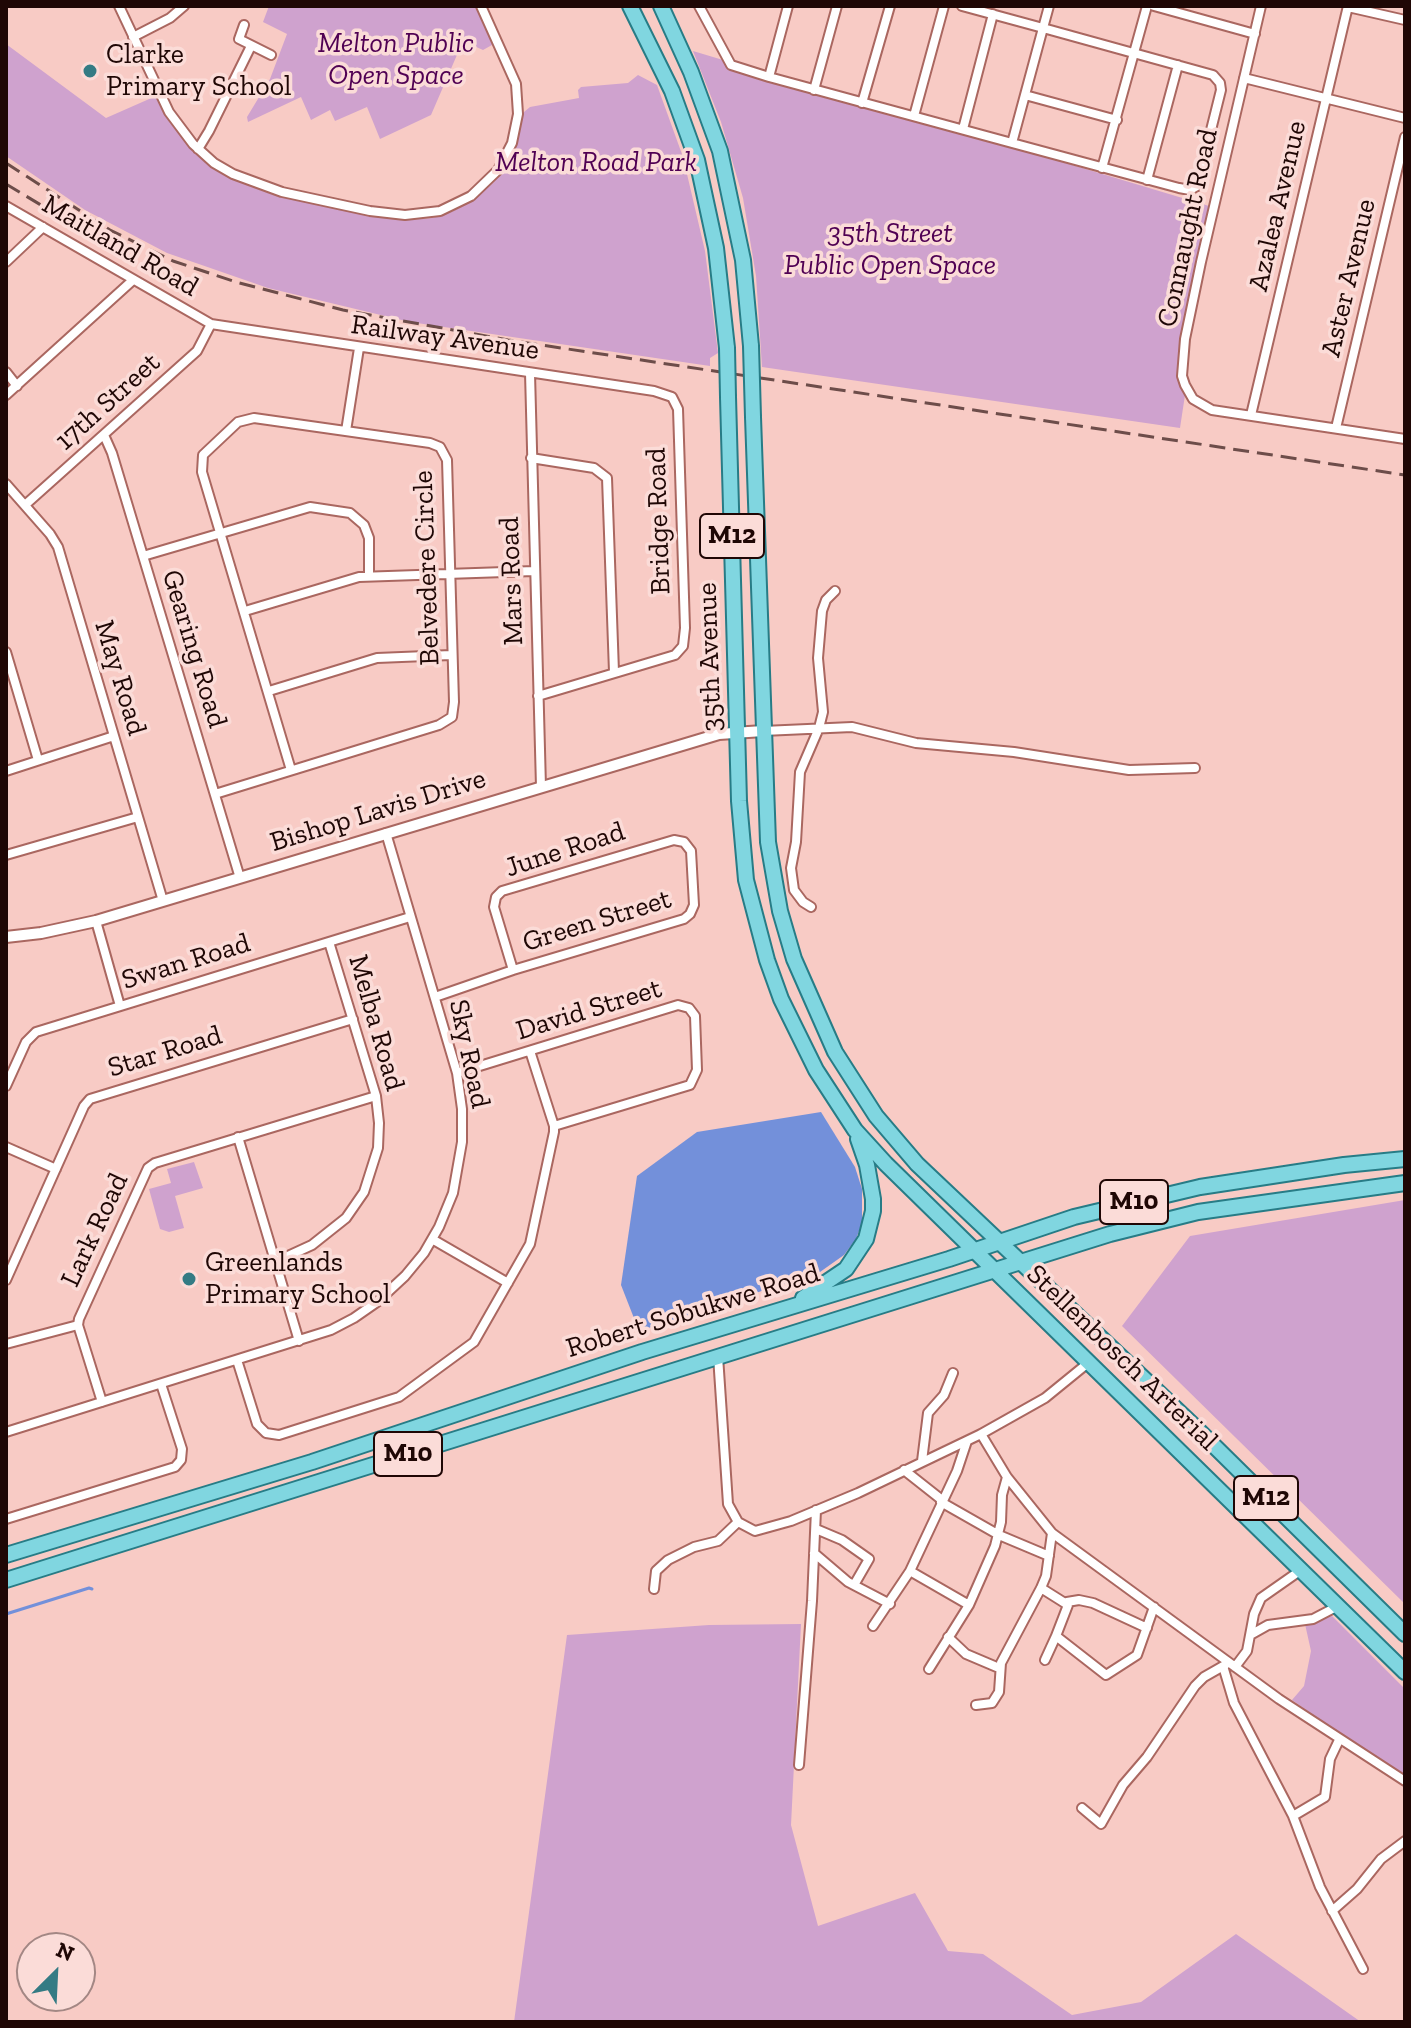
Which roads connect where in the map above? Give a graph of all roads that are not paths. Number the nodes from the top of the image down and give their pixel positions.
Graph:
1 (119, 6) edge
2 (184, 6) edge
3 (481, 6) edge
4 (630, 6) edge
5 (661, 6) edge
6 (699, 6) edge
7 (776, 6) edge
8 (837, 6) edge
9 (890, 6) edge
10 (944, 6) edge
11 (962, 6) edge
12 (1049, 6) edge
13 (1147, 6) edge
14 (1154, 6) edge
15 (1261, 6) edge
16 (1348, 6) edge
17 (788, 8) edge
18 (1188, 10) edge
19 (993, 14) junction
20 (1405, 20) edge
21 (244, 25) dead end
22 (1043, 28) junction
23 (1255, 34) junction
24 (133, 37) junction
25 (251, 46) junction
26 (1134, 52) junction
27 (271, 55) dead end
28 (1178, 65) junction
29 (769, 77) junction
30 (1244, 78) junction
31 (814, 90) junction
32 (1025, 95) junction
33 (1326, 98) junction
34 (862, 103) junction
35 (914, 116) junction
36 (1405, 118) edge
37 (1117, 120) junction
38 (963, 129) junction
39 (1405, 137) edge
40 (1012, 143) junction
41 (198, 149) junction
42 (1102, 168) junction
43 (1147, 180) junction
44 (6, 206) edge
45 (43, 227) junction
46 (6, 262) edge
47 (133, 280) junction
48 (211, 324) junction
49 (359, 348) junction
50 (6, 372) edge
51 (530, 373) junction
52 (17, 386) junction
53 (6, 395) edge
54 (672, 397) joint
55 (1251, 415) junction
56 (1336, 428) junction
57 (346, 431) junction
58 (104, 435) junction
59 (1405, 439) edge
60 (531, 458) junction
61 (6, 484) edge
62 (25, 505) junction
63 (220, 531) junction
64 (143, 556) junction
65 (534, 571) junction
66 (369, 575) junction
67 (450, 575) junction
68 (835, 591) dead end
69 (245, 611) junction
70 (6, 652) edge
71 (451, 655) junction
72 (614, 672) junction
73 (269, 691) junction
74 (538, 696) junction
75 (819, 728) junction
76 (739, 731) junction
77 (763, 731) junction
78 (114, 736) junction
79 (38, 760) junction
80 (1195, 768) dead end
81 (291, 770) junction
82 (6, 771) edge
83 (541, 787) junction
84 (215, 794) junction
85 (138, 817) junction
86 (386, 833) junction
87 (674, 840) joint
88 (6, 855) edge
89 (240, 878) junction
90 (163, 901) junction
91 (811, 907) dead end
92 (410, 917) junction
93 (96, 921) junction
94 (6, 937) edge
95 (329, 942) junction
96 (513, 970) junction
97 (435, 997) junction
98 (120, 1006) junction
99 (353, 1019) junction
100 (530, 1051) junction
101 (10, 1067) edge
102 (457, 1073) junction
103 (6, 1086) edge
104 (376, 1096) junction
105 (554, 1126) junction
106 (855, 1130) junction
107 (238, 1137) junction
108 (6, 1147) edge
109 (1405, 1159) edge
110 (56, 1169) junction
111 (1405, 1183) edge
112 (432, 1239) junction
113 (998, 1242) junction
114 (973, 1250) junction
115 (275, 1262) junction
116 (1020, 1262) junction
117 (994, 1270) junction
118 (6, 1280) edge
119 (508, 1283) junction
120 (789, 1307) junction
121 (78, 1325) junction
122 (7, 1341) edge
123 (299, 1341) junction
124 (718, 1356) junction
125 (237, 1360) junction
126 (1088, 1363) junction
127 (953, 1373) dead end
128 (161, 1384) junction
129 (102, 1402) junction
130 (6, 1432) edge
131 (981, 1434) junction
132 (967, 1441) junction
133 (922, 1461) junction
134 (904, 1470) junction
135 (1007, 1477) junction
136 (941, 1501) junction
137 (816, 1510) junction
138 (6, 1519) edge
139 (738, 1522) junction
140 (816, 1529) junction
141 (1052, 1533) junction
142 (999, 1535) junction
143 (814, 1553) junction
144 (6, 1555) edge
145 (1049, 1556) junction
146 (1301, 1570) junction
147 (910, 1571) junction
148 (6, 1580) edge
149 (854, 1585) junction
150 (1041, 1588) junction
151 (654, 1589) dead end
152 (1067, 1602) junction
153 (890, 1604) junction
154 (969, 1605) junction
155 (1338, 1606) junction
156 (1154, 1607) junction
157 (873, 1626) dead end
158 (1147, 1628) junction
159 (1252, 1634) junction
160 (1405, 1634) edge
161 (1056, 1636) junction
162 (948, 1637) junction
163 (1045, 1660) dead end
164 (1229, 1665) junction
165 (999, 1668) junction
166 (929, 1669) dead end
167 (1405, 1672) edge
168 (976, 1705) dead end
169 (1339, 1740) junction
170 (799, 1765) dead end
171 (1405, 1781) edge
172 (1082, 1808) dead end
173 (1293, 1816) junction
174 (1405, 1841) edge
175 (1332, 1911) junction
176 (1363, 1969) dead end

1 - 24 street
2 - 24 street
3 - 41 street
4 - 76 main road, 35th Avenue / M12, bridge
5 - 77 main road, 35th Avenue / M12, bridge
6 - 29 street
7 - 17 street
8 - 31 street
9 - 34 street
10 - 35 street
11 - 19 street
12 - 22 street
13 - 26 street
14 - 18 street
15 - 23 street, Connaught Road
16 - 20 street
16 - 33 street, Azalea Avenue
17 - 29 street
18 - 23 street
19 - 22 street
19 - 38 street
21 - 25 street
22 - 26 street
22 - 32 street
23 - 30 street, Connaught Road
24 - 41 street
25 - 27 street
25 - 41 street
26 - 28 street
26 - 37 street
28 - 43 street
28 - 43 street
29 - 31 street
30 - 33 street
30 - 55 street, Connaught Road
31 - 34 street
32 - 37 street
32 - 40 street
33 - 36 street
33 - 55 street, Azalea Avenue
34 - 35 street
35 - 38 street
37 - 42 street
38 - 40 street
39 - 56 street, Aster Avenue
40 - 42 street
42 - 43 street
44 - 45 street, Maitland Road
45 - 46 street
45 - 47 street, Maitland Road
47 - 48 street, Maitland Road
47 - 52 street
48 - 49 street, Railway Avenue
48 - 58 street, 17th Street
49 - 51 street, Railway Avenue
49 - 57 street
50 - 52 street
51 - 54 street, Railway Avenue
51 - 60 street, Mars Road
52 - 53 street
54 - 72 street, Bridge Road
55 - 56 street, Connaught Road
56 - 59 street, Connaught Road
57 - 63 street, Belvedere Circle
57 - 67 street, Belvedere Circle
58 - 62 street, 17th Street
58 - 64 street, Gearing Road
60 - 65 street, Mars Road
60 - 72 street
61 - 62 street, May Road
62 - 78 street, May Road
63 - 64 street
63 - 66 street
63 - 69 street, Belvedere Circle
64 - 84 street, Gearing Road
65 - 67 street
65 - 74 street, Mars Road
66 - 67 street
66 - 69 street
67 - 71 street, Belvedere Circle
68 - 75 street
69 - 73 street, Belvedere Circle
70 - 79 street
71 - 73 street
71 - 81 street, Belvedere Circle
72 - 74 street
73 - 81 street, Belvedere Circle
74 - 83 street, Mars Road
75 - 77 street
75 - 80 street
75 - 91 street
76 - 77 street, Bishop Lavis Drive
76 - 83 street, Bishop Lavis Drive
76 - 106 main road, 35th Avenue / M12
77 - 113 main road, 35th Avenue / M12
78 - 79 street
78 - 85 street, May Road
79 - 82 street
81 - 84 street, Belvedere Circle
83 - 86 street, Bishop Lavis Drive
84 - 89 street, Gearing Road
85 - 88 street
85 - 90 street, May Road
86 - 89 street, Bishop Lavis Drive
86 - 92 street, Sky Road
87 - 96 street, June Road
87 - 96 street, Green Street
89 - 90 street, Bishop Lavis Drive
90 - 93 street, Bishop Lavis Drive
92 - 95 street, Swan Road
92 - 97 street, Sky Road
93 - 94 street, Bishop Lavis Drive
93 - 98 street
95 - 98 street, Swan Road
95 - 99 street, Melba Road
96 - 97 street, Green Street
97 - 102 street, Sky Road
98 - 101 street, Swan Road
99 - 104 street, Melba Road
99 - 110 street, Star Road
100 - 102 street, David Street
100 - 105 street
100 - 105 street, David Street
101 - 103 street, Swan Road
102 - 112 street, Sky Road
104 - 107 street, Lark Road
104 - 115 street, Melba Road
105 - 119 street
106 - 114 main road, 35th Avenue / M12
106 - 120 main road
107 - 115 street
107 - 121 street, Lark Road
108 - 110 street
109 - 113 main road, Robert Sobukwe Road / M10
110 - 118 street, Star Road
111 - 116 main road, Robert Sobukwe Road / M10
112 - 119 street
112 - 123 street, Sky Road
113 - 114 main road, Robert Sobukwe Road / M10
113 - 116 main road, Stellenbosch Arterial / M12
114 - 117 main road, Stellenbosch Arterial / M12
114 - 120 main road, Robert Sobukwe Road / M10
115 - 123 street
116 - 117 main road, Robert Sobukwe Road / M10
116 - 160 main road, Stellenbosch Arterial / M12
117 - 124 main road, Robert Sobukwe Road / M10
117 - 126 main road, Stellenbosch Arterial / M12
119 - 125 street
120 - 144 main road, Robert Sobukwe Road / M10
121 - 122 street
121 - 129 street, Lark Road
123 - 125 street, Sky Road
124 - 139 street
124 - 148 main road, Robert Sobukwe Road / M10
125 - 128 street, Sky Road
126 - 131 street
126 - 146 main road, Stellenbosch Arterial / M12
127 - 133 street
128 - 129 street, Sky Road
128 - 138 street
129 - 130 street, Sky Road
131 - 132 street
131 - 135 street
132 - 133 street
132 - 136 street
133 - 134 street
134 - 136 street
134 - 137 street
135 - 141 street
135 - 142 street
136 - 142 street
136 - 147 street
137 - 139 street
137 - 140 street
139 - 151 street
140 - 143 street
140 - 149 street
141 - 145 street
141 - 156 street
142 - 145 street
142 - 154 street
143 - 149 street
143 - 170 street
145 - 150 street
146 - 155 main road, Stellenbosch Arterial / M12
146 - 159 street
147 - 153 street
147 - 154 street
149 - 153 street
150 - 152 street
150 - 165 street
152 - 158 street
152 - 161 street
153 - 157 street
154 - 162 street
155 - 159 street
155 - 167 main road, Stellenbosch Arterial / M12
156 - 158 street
156 - 164 street
158 - 161 street
159 - 164 street
161 - 163 street
162 - 165 street
162 - 166 street
164 - 169 street
164 - 172 street
164 - 173 street
165 - 168 street
169 - 171 street
169 - 173 street
173 - 175 street
174 - 175 street
175 - 176 street

